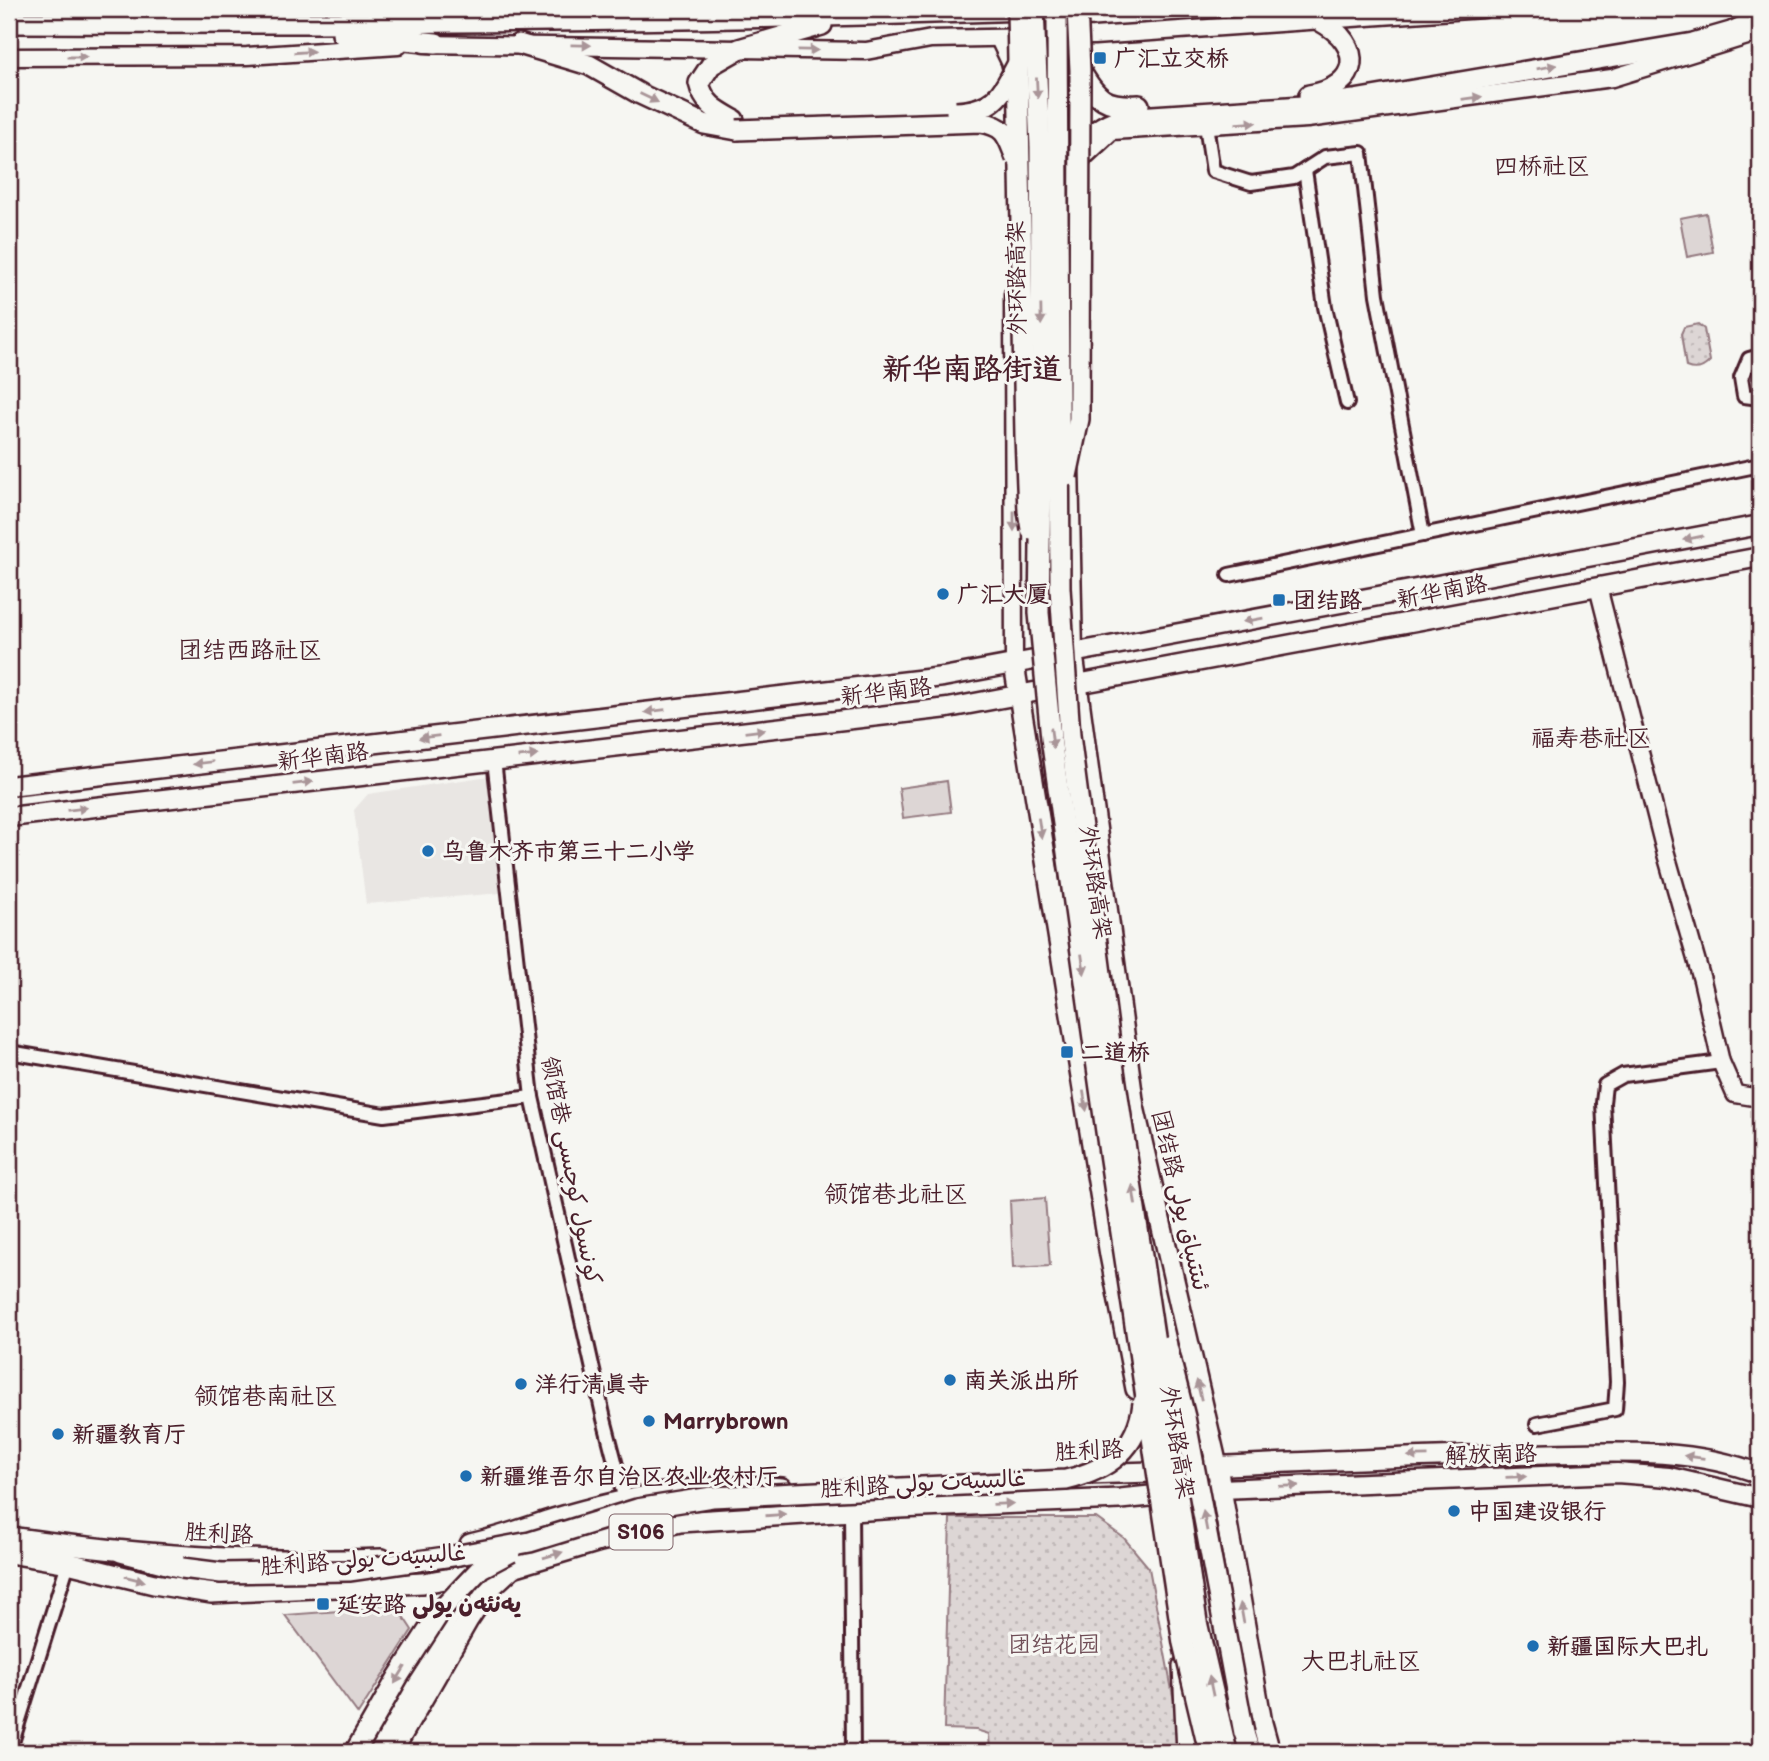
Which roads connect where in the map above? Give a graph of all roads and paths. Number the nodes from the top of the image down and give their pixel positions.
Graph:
1 (1017, 9) edge
2 (1034, 9) edge
3 (1055, 9) edge
4 (1077, 9) edge
5 (1483, 9) edge
6 (850, 17) junction
7 (1760, 19) edge
8 (1320, 20) junction
9 (9, 23) edge
10 (244, 24) junction
11 (1760, 32) edge
12 (1094, 36) junction
13 (999, 39) junction
14 (436, 43) junction
15 (519, 44) junction
16 (739, 49) junction
17 (9, 57) edge
18 (1018, 62) junction
19 (1080, 70) junction
20 (735, 125) junction
21 (1206, 125) junction
22 (1080, 151) junction
23 (1021, 169) junction
24 (1305, 170) junction
25 (1065, 196) junction
26 (1760, 356) edge
27 (1760, 398) edge
28 (1347, 403) dead end
29 (1760, 465) edge
30 (1059, 511) junction
31 (1760, 525) edge
32 (1423, 535) junction
33 (1760, 557) edge
34 (1040, 574) junction
35 (1229, 575) dead end
36 (1598, 587) junction
37 (1074, 653) junction
38 (1014, 664) junction
39 (1076, 684) junction
40 (1018, 695) junction
41 (685, 707) junction
42 (688, 738) junction
43 (494, 760) junction
44 (9, 786) edge
45 (9, 817) edge
46 (9, 1052) edge
47 (1721, 1062) junction
48 (532, 1097) junction
49 (1760, 1098) edge
50 (1141, 1244) junction
51 (1142, 1367) junction
52 (1536, 1424) dead end
53 (1217, 1466) junction
54 (1152, 1472) junction
55 (1760, 1474) edge
56 (1220, 1489) junction
57 (1156, 1495) junction
58 (1760, 1498) edge
59 (625, 1500) junction
60 (851, 1510) junction
61 (9, 1537) edge
62 (492, 1540) junction
63 (530, 1542) junction
64 (121, 1552) junction
65 (9, 1553) edge
66 (68, 1563) junction
67 (513, 1567) junction
68 (471, 1576) junction
69 (1181, 1626) junction
70 (388, 1749) edge
71 (9, 1752) edge
72 (355, 1752) edge
73 (853, 1752) edge
74 (1187, 1752) edge
75 (1198, 1752) edge
76 (1209, 1752) edge
77 (1227, 1752) edge
78 (1250, 1752) edge
79 (1270, 1752) edge

1 - 18 main road, bridge
2 -> 34 main road, 外环路高架, bridge
3 - 6 main road
3 - 30 main road, 外环路高架, bridge
4 - 19 main road, bridge
5 - 8 street
6 - 10 main road
6 - 16 main road
22 -> 7 main road
8 - 12 street
8 - 19 main road
9 - 10 main road
10 - 14 main road
21 -> 11 street
12 - 13 street
12 - 25 street
16 -> 13 street
13 -> 38 street
14 - 15 street
17 -> 14 street
15 -> 16 street
15 -> 20 main road
16 - 20 main road
18 - 20 main road, bridge
18 - 23 main road, bridge
19 - 22 main road, bridge
20 - 23 main road, bridge
21 - 24 street
21 - 25 street
22 - 30 main road, bridge
23 - 34 main road, bridge
24 - 28 street
24 - 32 street
25 - 37 street
26 - 27 street
29 - 32 street
50 -> 30 main road, 外环路高架, bridge
31 -> 37 main road, 新华南路
32 - 35 street
33 - 36 main road, 新华南路
34 -> 51 main road, 外环路高架, bridge
36 - 39 main road, 新华南路
36 - 47 street
37 - 38 main road, 新华南路
37 - 39 main road, 团结路 ئىتتىپاق يولى
38 - 40 main road
38 - 41 main road, 新华南路
39 - 40 main road, 新华南路
53 -> 39 main road, 团结路 ئىتتىپاق يولى
42 -> 40 main road, 新华南路
40 -> 54 main road
41 - 42 main road
41 -> 44 main road, 新华南路
43 -> 42 main road, 新华南路
45 -> 43 main road, 新华南路
43 - 48 street, 领馆巷 كونسول كوچىسى
46 - 48 street
47 - 49 street
47 - 52 street
48 - 59 street, 领馆巷 كونسول كوچىسى
77 -> 50 main road, 外环路高架, bridge
78 -> 50 main road, bridge
51 - 63 main road, bridge
51 - 69 main road, 外环路高架, bridge
53 - 54 main road, 胜利路 / S106
55 -> 53 main road
53 - 56 main road, 团结路 ئىتتىپاق يولى
54 - 57 main road
54 - 59 main road, 胜利路 / S106
56 - 57 main road, 胜利路 غالىبىيەت يولى / S106
56 -> 58 main road, 解放南路
79 -> 56 main road, 团结路 ئىتتىپاق يولى
60 -> 57 main road, 胜利路 غالىبىيەت يولى / S106
57 - 75 main road
59 - 62 main road, 胜利路 / S106
67 -> 60 main road, 胜利路 غالىبىيەت يولى / S106
60 - 73 street
61 - 64 main road, 胜利路 / S106
62 - 64 main road, 胜利路 / S106
62 - 68 main road, S106
63 - 64 main road, bridge
63 -> 72 main road, bridge
65 - 66 main road, 胜利路 غالىبىيەت يولى / S106
66 -> 68 main road, 胜利路 غالىبىيەت يولى / S106
66 - 71 street
67 - 68 main road, 胜利路 غالىبىيەت يولى / S106
67 - 70 main road, S106
68 - 70 main road, S106
69 - 74 main road, bridge
69 - 76 main road, 外环路高架, bridge

